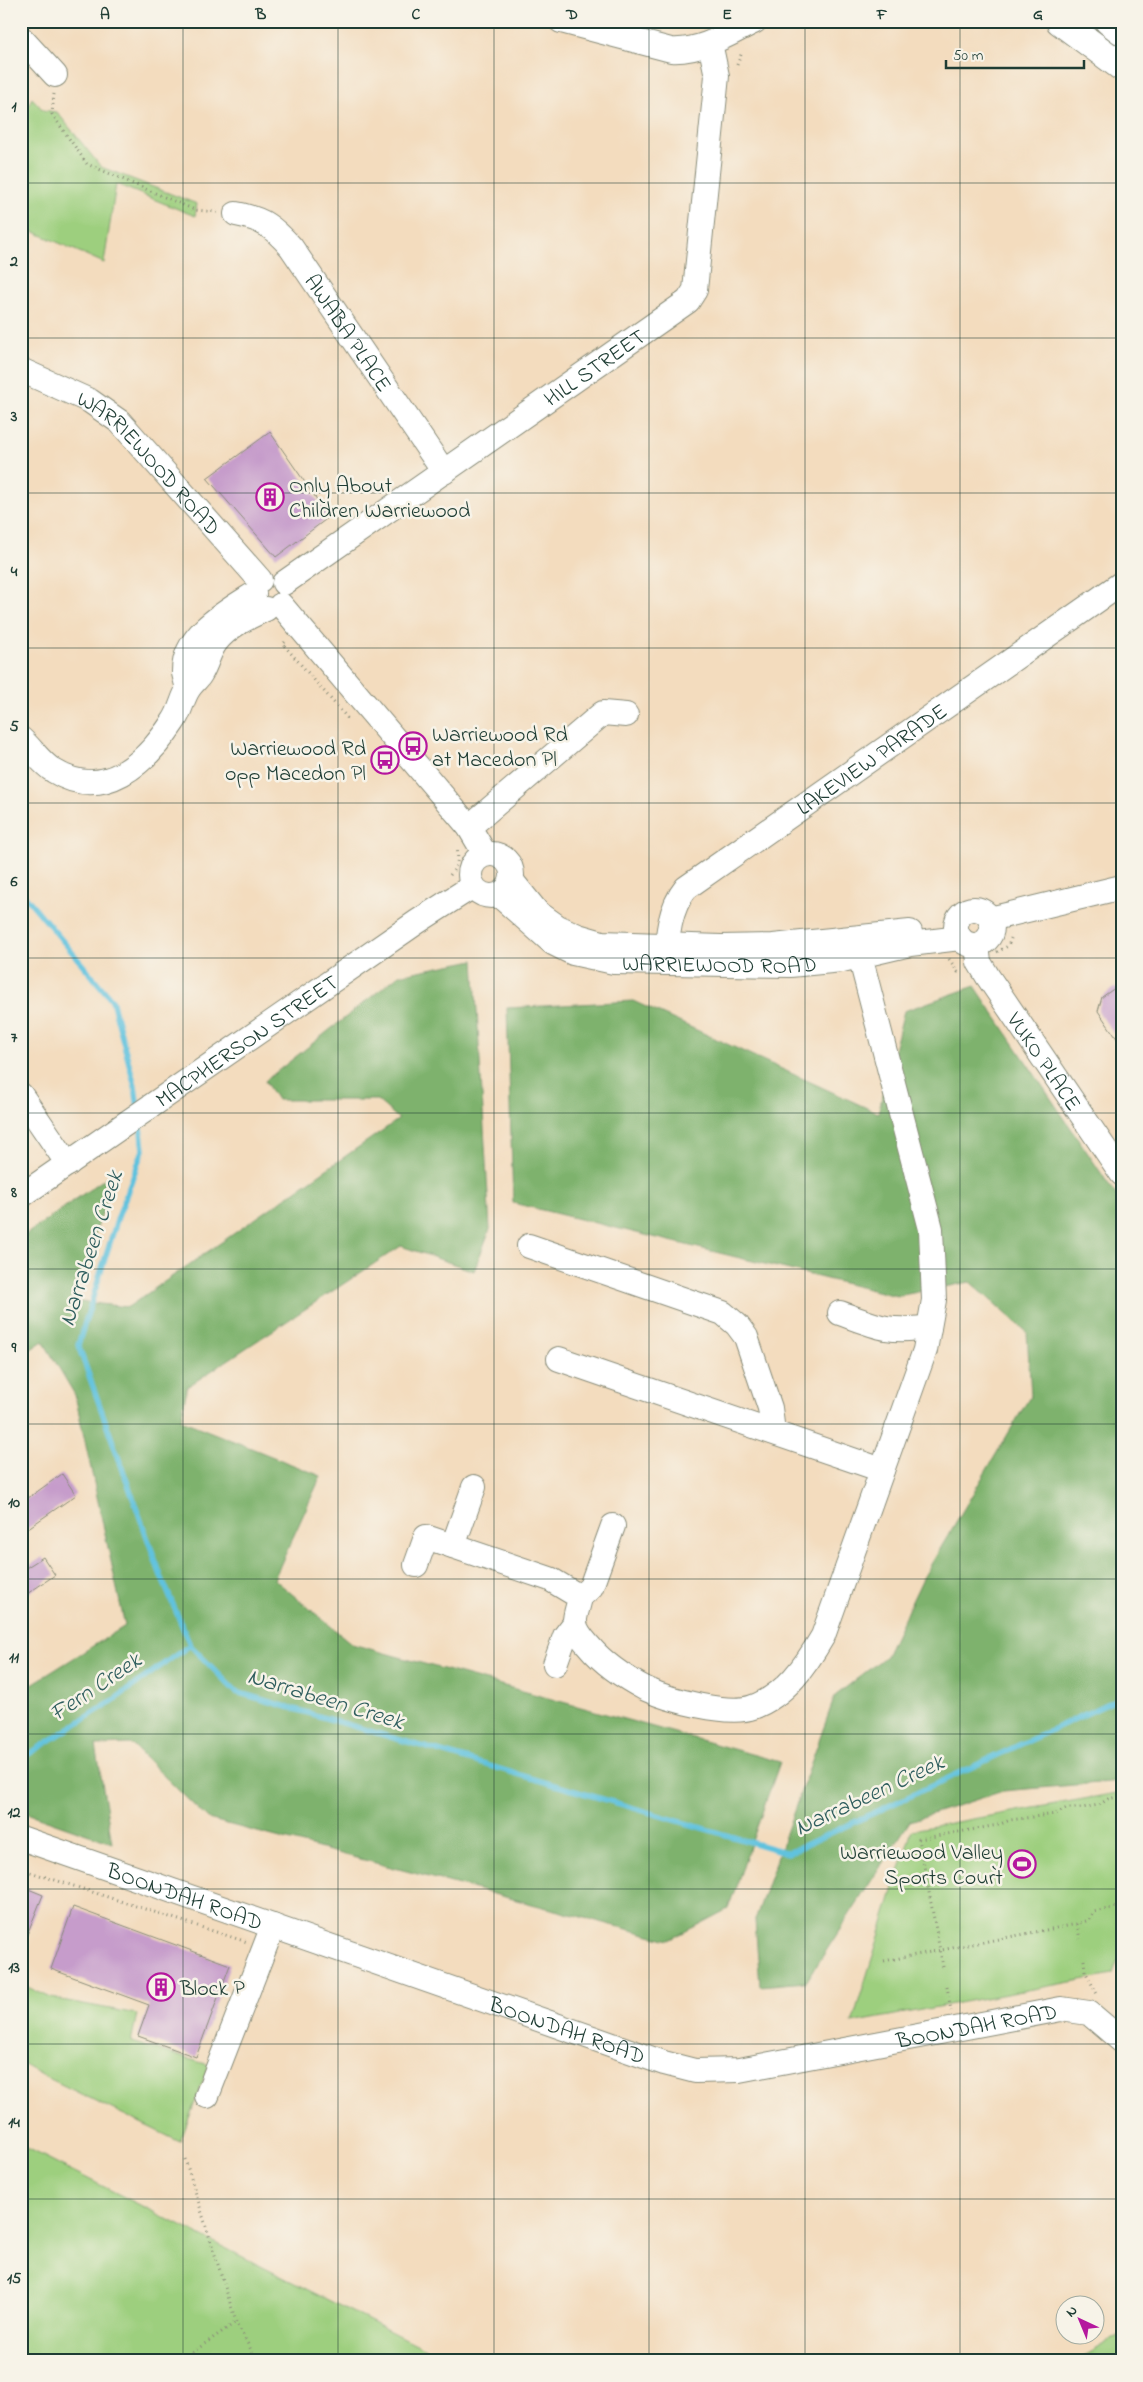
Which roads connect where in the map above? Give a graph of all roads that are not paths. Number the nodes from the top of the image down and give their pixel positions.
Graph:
1 (561, 21) edge
2 (755, 21) edge
3 (1060, 21) edge
4 (1109, 21) edge
5 (1122, 31) edge
6 (21, 38) edge
7 (710, 43) junction
8 (1122, 67) edge
9 (55, 75) road end
10 (236, 214) road end
11 (21, 370) edge
12 (444, 472) junction
13 (1122, 583) edge
14 (269, 594) junction
15 (626, 715) dead end
16 (21, 740) edge
17 (463, 836) junction
18 (485, 854) junction
19 (473, 886) junction
20 (1122, 887) edge
21 (505, 888) junction
22 (990, 919) junction
23 (964, 936) junction
24 (666, 954) junction
25 (860, 956) junction
26 (21, 1095) edge
27 (68, 1164) junction
28 (1122, 1174) edge
29 (21, 1196) edge
30 (529, 1246) dead end
31 (840, 1313) dead end
32 (929, 1327) junction
33 (559, 1359) dead end
34 (773, 1432) junction
35 (882, 1470) junction
36 (474, 1487) dead end
37 (613, 1526) dead end
38 (453, 1546) junction
39 (416, 1565) dead end
40 (580, 1597) junction
41 (575, 1623) junction
42 (555, 1664) dead end
43 (21, 1838) edge
44 (273, 1926) junction
45 (1122, 2041) edge
46 (207, 2096) dead end

1 - 7 street
2 - 7 street
3 - 8 highway
4 - 5 highway
6 - 9 street
7 - 12 street, HILL STREET
10 - 12 street, AWABA PLACE
11 - 14 street, WARRIEWOOD ROAD
12 - 14 street, HILL STREET
13 - 24 street, LAKEVIEW PARADE
14 - 16 street, HILL STREET
14 - 17 street, WARRIEWOOD ROAD
15 - 17 street
17 - 18 street, WARRIEWOOD ROAD
18 - 19 street
18 - 21 street
19 - 21 street
19 - 27 street, MACPHERSON STREET
20 - 22 street
21 - 24 street, WARRIEWOOD ROAD
22 - 23 street
22 - 23 street
23 - 24 street, WARRIEWOOD ROAD
23 - 25 street, WARRIEWOOD ROAD
23 - 28 street, VUKO PLACE
24 - 25 street, WARRIEWOOD ROAD
25 - 32 street
26 - 27 street
27 - 29 street, MACPHERSON STREET
30 - 34 street
31 - 32 street
32 - 35 street
33 - 34 street
34 - 35 street
35 - 41 street
36 - 38 street
37 - 40 street
38 - 39 street
38 - 40 street
40 - 41 street
41 - 42 street
43 - 44 street, BOONDAH ROAD
44 - 45 street, BOONDAH ROAD
44 - 46 street

